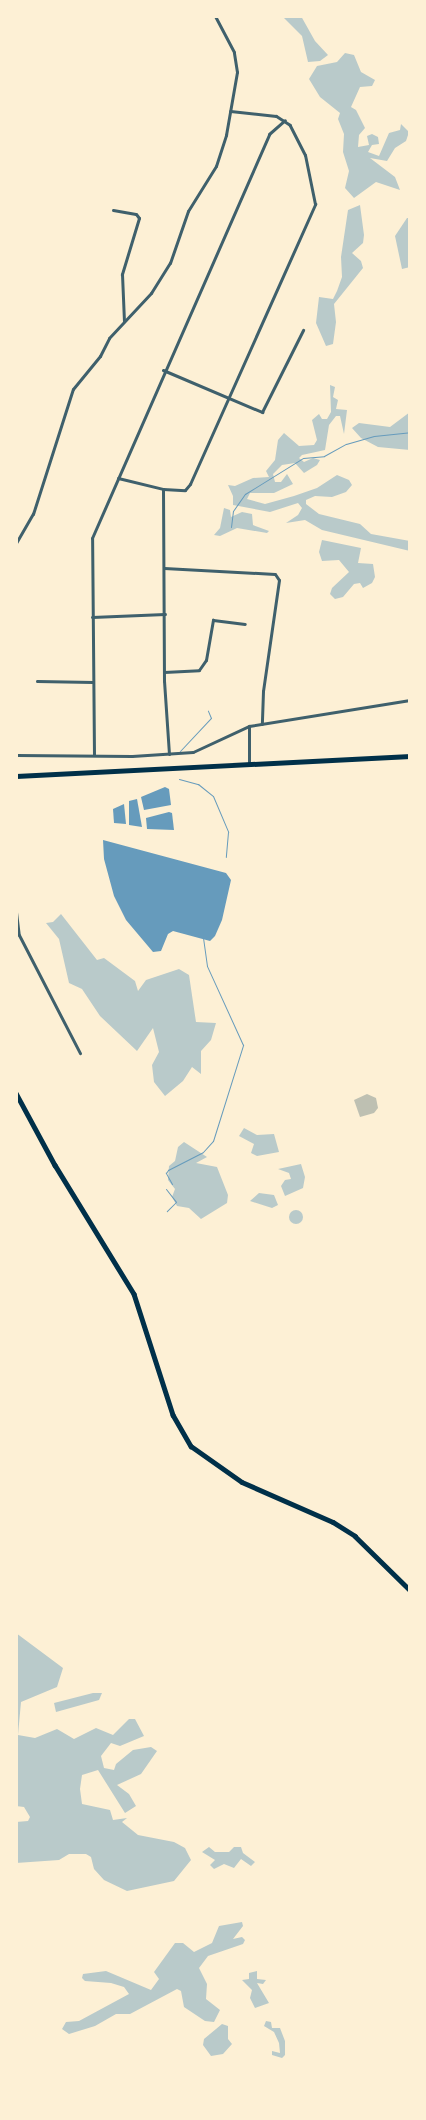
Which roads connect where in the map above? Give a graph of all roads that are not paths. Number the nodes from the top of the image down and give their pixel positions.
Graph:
1 (215, 16) edge
2 (230, 111) junction
3 (285, 120) junction
4 (113, 210) dead end
5 (124, 321) junction
6 (303, 330) dead end
7 (163, 370) junction
8 (228, 399) junction
9 (117, 478) junction
10 (163, 489) junction
11 (16, 543) edge
12 (164, 568) junction
13 (165, 614) junction
14 (92, 617) junction
15 (245, 624) dead end
16 (164, 672) junction
17 (38, 681) dead end
18 (93, 682) junction
19 (410, 700) edge
20 (262, 724) junction
21 (249, 726) junction
22 (169, 754) junction
23 (16, 755) edge
24 (94, 755) junction
25 (410, 756) edge
26 (249, 764) junction
27 (16, 776) edge
28 (16, 912) edge
29 (80, 1053) dead end
30 (16, 1093) edge
31 (410, 1590) edge

1 - 2 street
2 - 3 street
2 - 5 street
3 - 7 street
3 - 8 street
4 - 5 street
5 - 11 street
6 - 8 street
7 - 8 street
7 - 9 street
8 - 10 street
9 - 10 street
9 - 14 street
10 - 12 street
12 - 13 street
12 - 20 street
13 - 14 street
13 - 16 street
14 - 18 street
15 - 16 street
16 - 22 street
17 - 18 street
18 - 24 street
19 - 20 street
20 - 21 street
21 - 22 street
21 - 26 street
22 - 24 street
23 - 24 street
25 - 26 main road
26 - 27 main road
28 - 29 street
30 - 31 main road

